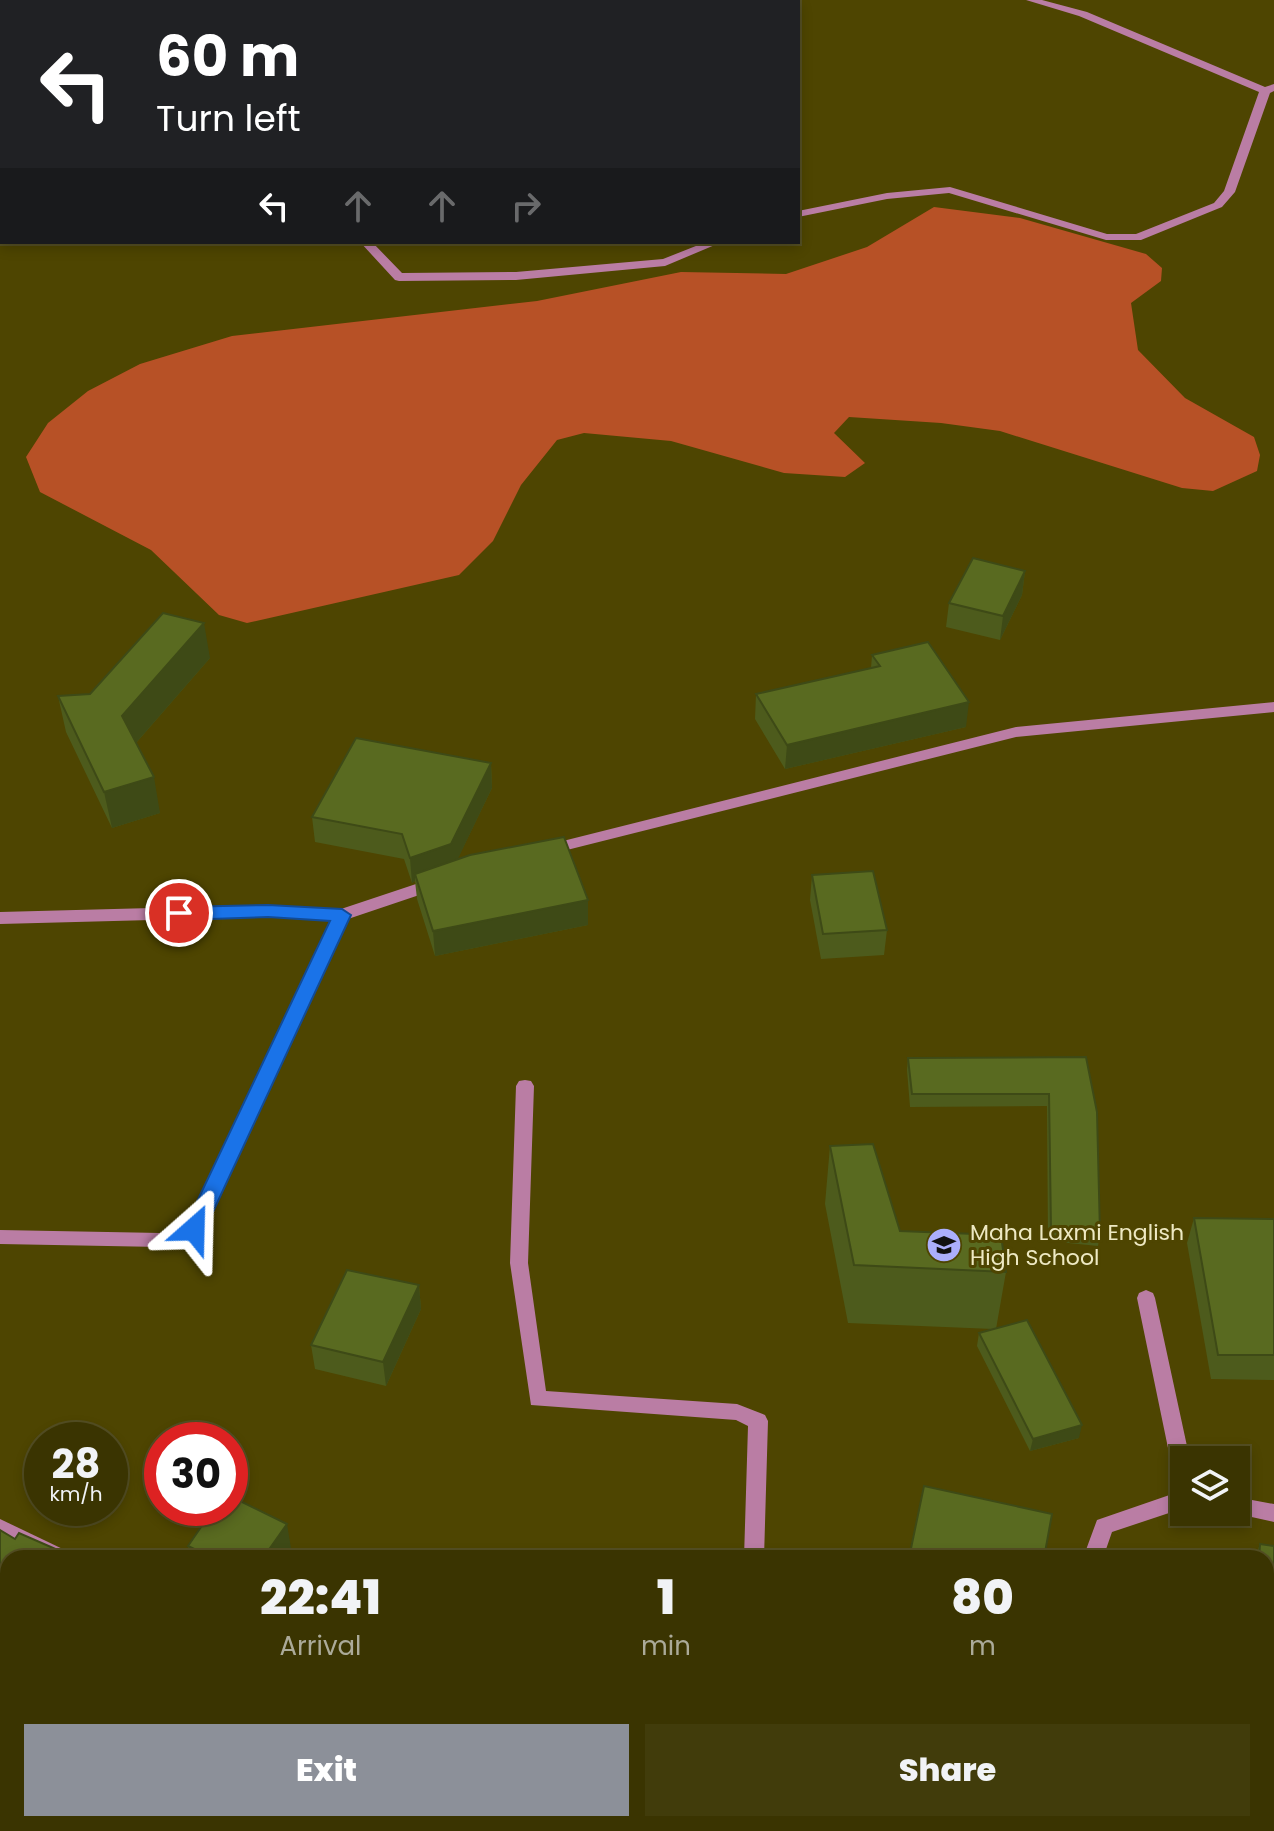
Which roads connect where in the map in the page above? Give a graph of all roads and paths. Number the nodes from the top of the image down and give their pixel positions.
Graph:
1 (1031, 0) edge
2 (1270, 89) edge
3 (800, 214) edge
4 (368, 244) edge
5 (711, 244) edge
6 (1274, 707) edge
7 (532, 854) edge
8 (459, 876) edge
9 (342, 915) junction
10 (0, 918) edge
11 (525, 1086) dead end
12 (0, 1237) edge
13 (1146, 1298) dead end
14 (1177, 1446) edge
15 (1170, 1504) edge
16 (1250, 1509) edge
17 (1274, 1513) edge
18 (0, 1528) edge
19 (45, 1550) edge
20 (754, 1550) edge
21 (1096, 1550) edge

1 - 2 street
2 - 3 street
4 - 5 street
6 - 7 street
8 - 9 street
9 - 10 street
9 - 12 street
11 - 20 street
13 - 14 street
15 - 21 street
16 - 17 street
18 - 19 street

